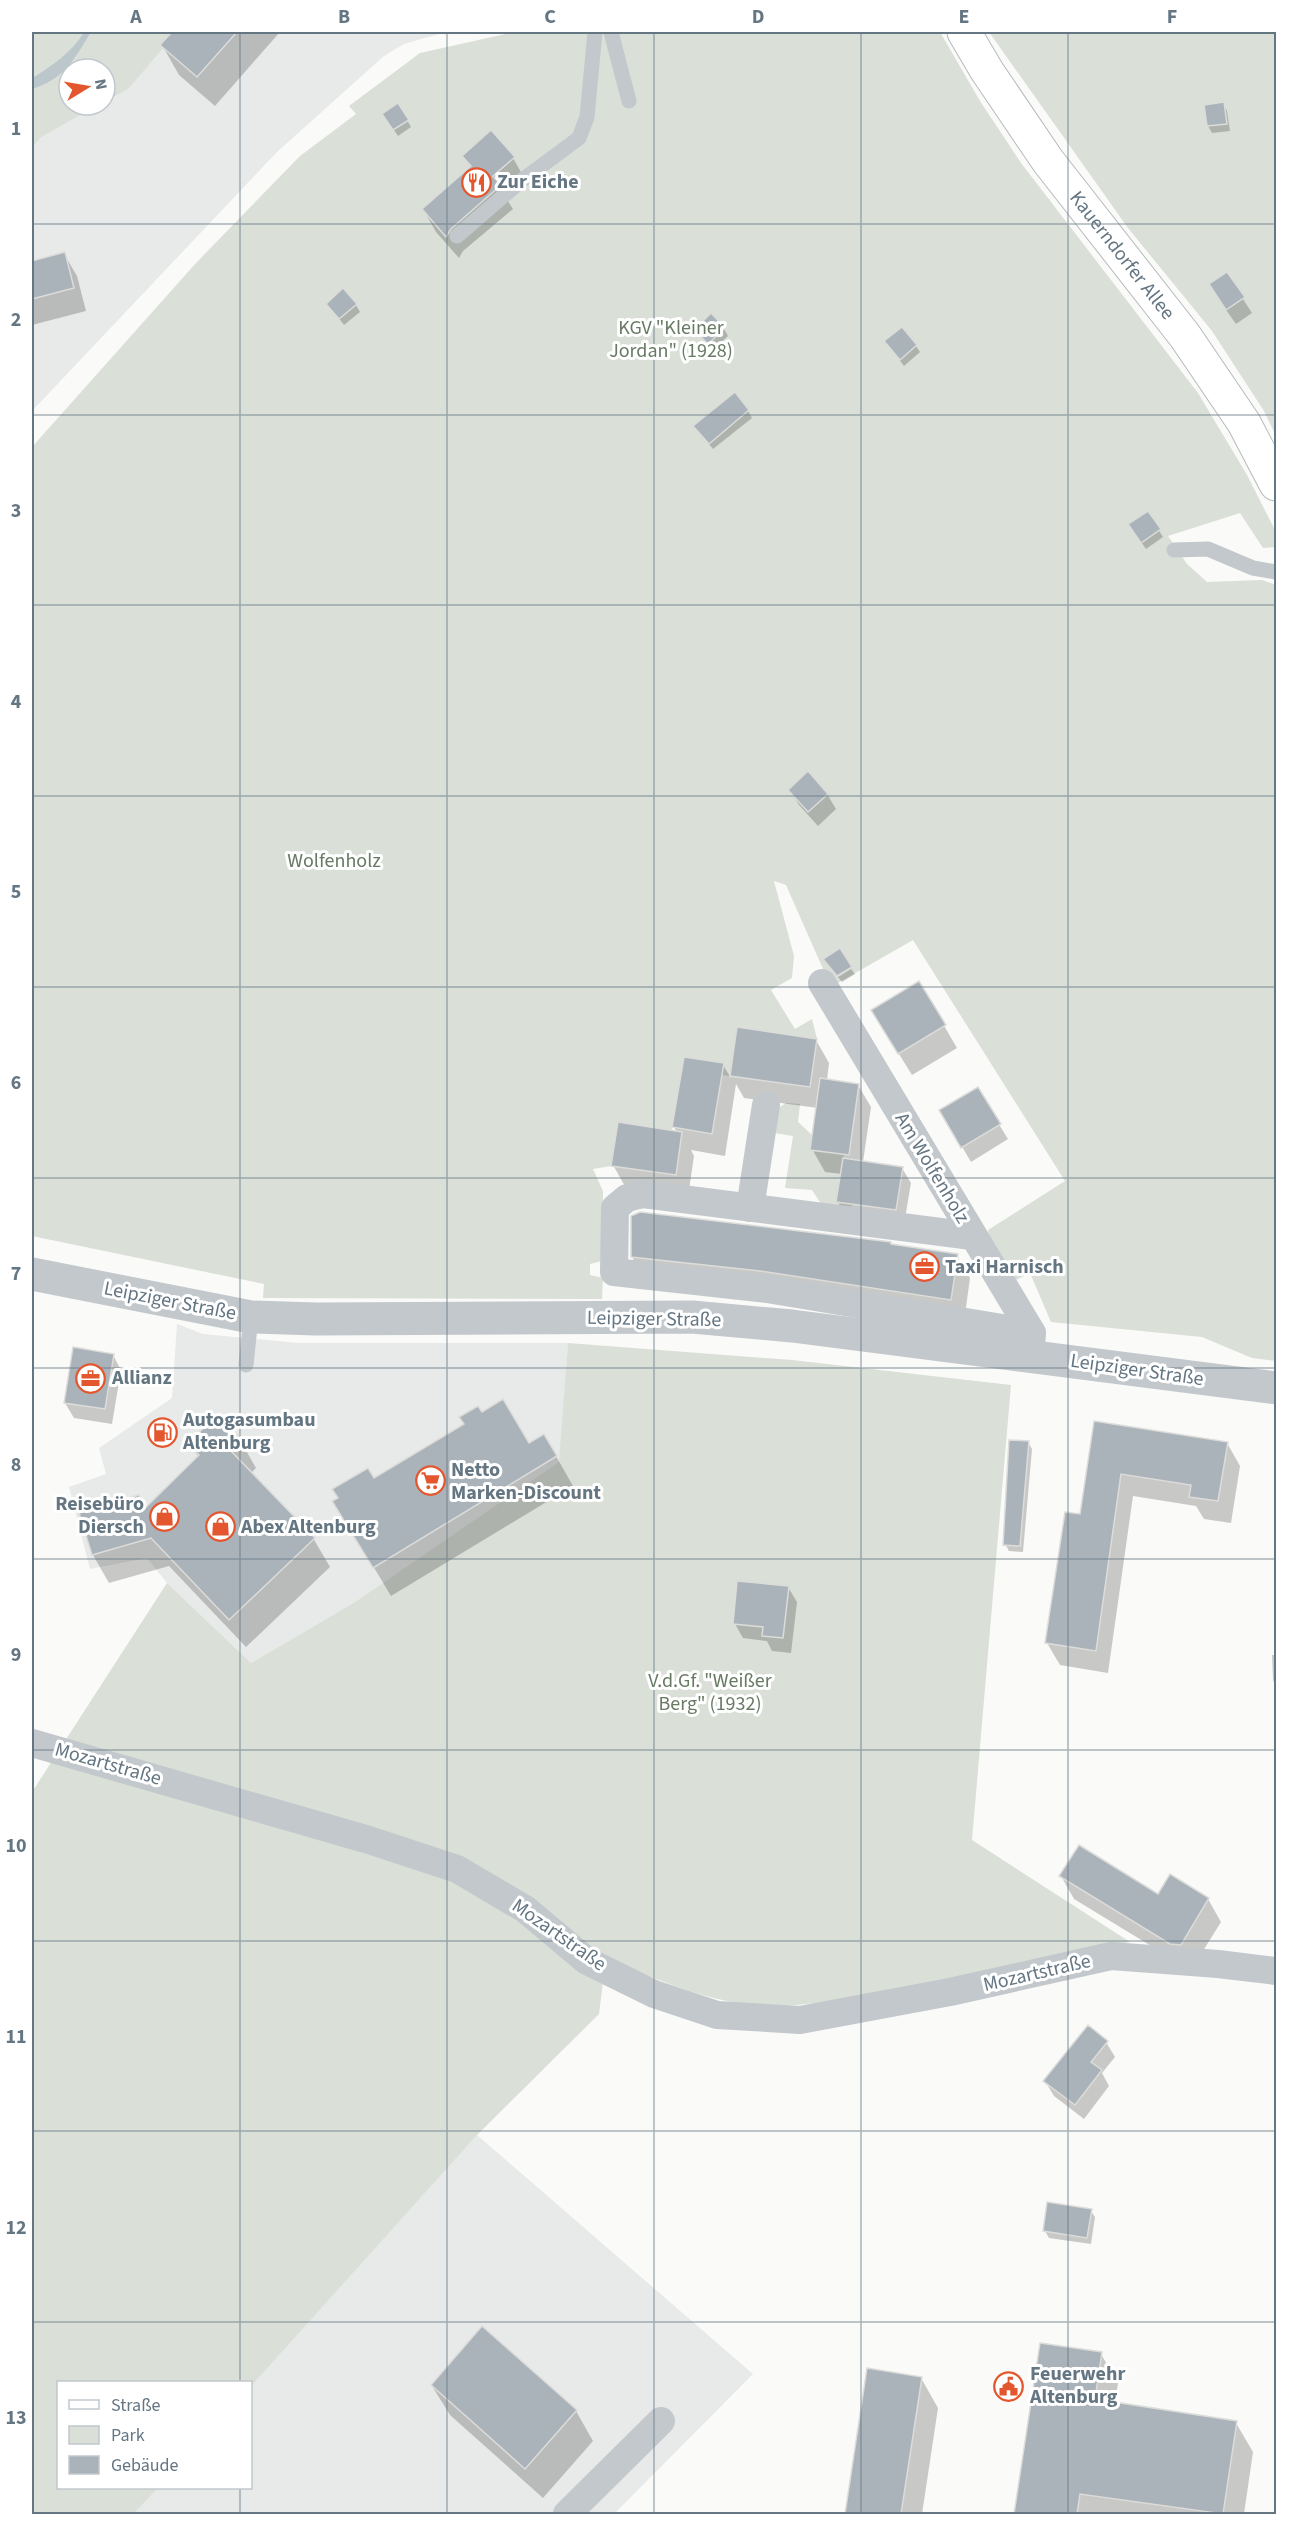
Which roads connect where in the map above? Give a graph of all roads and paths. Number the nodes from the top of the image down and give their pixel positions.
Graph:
1 (595, 32) edge
2 (611, 32) edge
3 (964, 32) edge
4 (629, 101) dead end
5 (457, 236) dead end
6 (1276, 483) edge
7 (1173, 550) dead end
8 (1276, 572) edge
9 (822, 983) dead end
10 (766, 1105) dead end
11 (750, 1208) junction
12 (972, 1236) junction
13 (32, 1274) edge
14 (251, 1317) junction
15 (1031, 1344) junction
16 (246, 1365) dead end
17 (1276, 1388) edge
18 (32, 1743) edge
19 (1276, 1971) edge
20 (661, 2421) dead end
21 (567, 2514) edge

1 - 5 lane
2 - 4 lane
3 - 6 main road, Kauerndorfer Allee
7 - 8 lane
9 - 12 street, Am Wolfenholz
10 - 11 street
11 - 12 street, Leipziger Straße
11 - 15 street, Leipziger Straße
12 - 15 street, Am Wolfenholz
13 - 14 street, Leipziger Straße
14 - 15 street, Leipziger Straße
14 - 16 lane
15 - 17 street, Leipziger Straße
18 - 19 street, Mozartstraße
20 - 21 street

